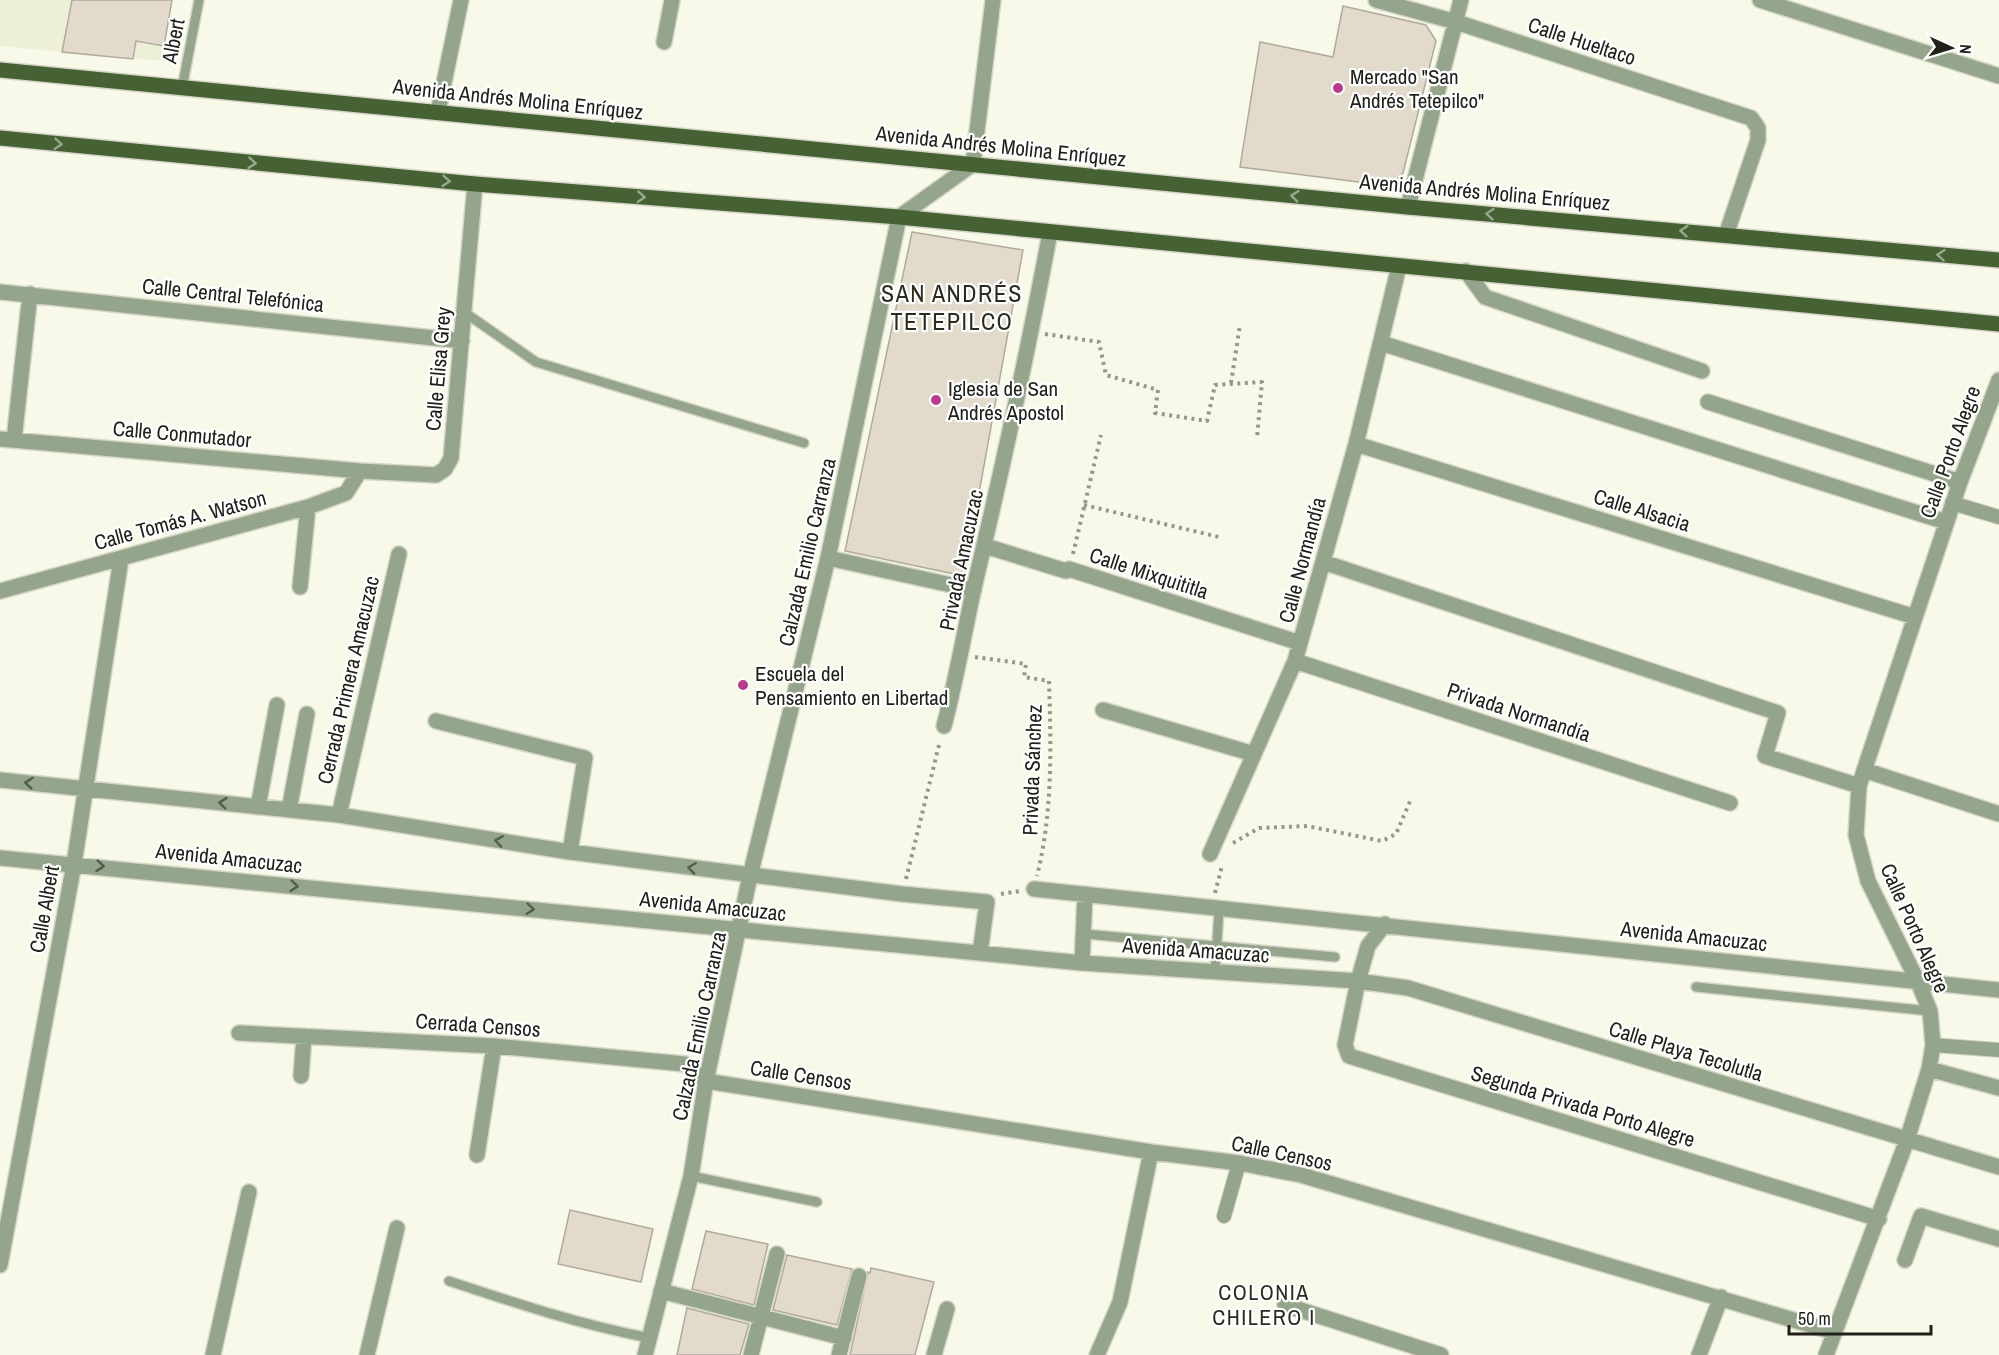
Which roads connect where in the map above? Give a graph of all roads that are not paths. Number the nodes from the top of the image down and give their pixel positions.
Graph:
1 (199, 0) edge
2 (461, 0) edge
3 (672, 0) edge
4 (993, 0) edge
5 (1376, 0) edge
6 (1461, 0) edge
7 (1760, 0) edge
8 (1455, 22) junction
9 (664, 42) dead end
10 (0, 70) edge
11 (1999, 76) edge
12 (182, 88) junction
13 (438, 112) junction
14 (0, 138) edge
15 (973, 164) junction
16 (475, 184) junction
17 (1408, 207) junction
18 (899, 217) junction
19 (1050, 232) junction
20 (1726, 235) junction
21 (1999, 260) edge
22 (1399, 266) junction
23 (1466, 271) junction
24 (0, 292) edge
25 (30, 294) junction
26 (464, 312) junction
27 (1999, 324) edge
28 (462, 341) junction
29 (1381, 343) junction
30 (1702, 371) dead end
31 (1999, 380) edge
32 (1708, 402) dead end
33 (7, 440) edge
34 (804, 443) dead end
35 (1356, 444) junction
36 (360, 471) junction
37 (1960, 482) junction
38 (1952, 503) junction
39 (308, 507) junction
40 (1999, 517) edge
41 (1946, 522) junction
42 (985, 546) junction
43 (399, 554) dead end
44 (828, 558) junction
45 (121, 559) junction
46 (1323, 562) junction
47 (300, 587) dead end
48 (974, 590) junction
49 (0, 591) edge
50 (1915, 616) junction
51 (1300, 644) junction
52 (1296, 661) junction
53 (277, 705) dead end
54 (1103, 710) dead end
55 (307, 714) dead end
56 (436, 721) dead end
57 (944, 726) road end
58 (1254, 754) junction
59 (1864, 770) junction
60 (0, 780) edge
61 (1859, 786) junction
62 (86, 789) junction
63 (1730, 803) dead end
64 (258, 807) junction
65 (290, 810) junction
66 (1999, 814) edge
67 (339, 815) junction
68 (570, 852) junction
69 (1218, 855) road end
70 (0, 858) edge
71 (74, 864) junction
72 (750, 876) junction
73 (1034, 890) road end
74 (1085, 894) junction
75 (1219, 910) junction
76 (1385, 924) junction
77 (740, 930) junction
78 (1085, 934) junction
79 (1216, 948) junction
80 (980, 953) junction
81 (1335, 957) dead end
82 (1082, 963) junction
83 (1215, 973) junction
84 (1359, 981) junction
85 (1918, 982) junction
86 (1696, 987) dead end
87 (1999, 990) edge
88 (1930, 1011) junction
89 (239, 1033) dead end
90 (304, 1036) junction
91 (1933, 1045) junction
92 (494, 1046) junction
93 (1999, 1050) edge
94 (1929, 1069) junction
95 (301, 1076) dead end
96 (706, 1081) junction
97 (1999, 1088) edge
98 (1907, 1140) junction
99 (1151, 1152) junction
100 (477, 1155) dead end
101 (1239, 1163) junction
102 (1999, 1167) edge
103 (691, 1176) junction
104 (249, 1192) dead end
105 (817, 1202) dead end
106 (1224, 1216) dead end
107 (1879, 1219) junction
108 (397, 1228) dead end
109 (1999, 1239) edge
110 (777, 1254) dead end
111 (1905, 1260) dead end
112 (0, 1265) edge
113 (858, 1276) dead end
114 (449, 1281) dead end
115 (662, 1291) junction
116 (1721, 1297) junction
117 (1285, 1305) dead end
118 (947, 1309) dead end
119 (762, 1316) junction
120 (1834, 1332) junction
121 (650, 1338) junction
122 (844, 1338) junction
123 (213, 1355) edge
124 (367, 1355) edge
125 (645, 1355) edge
126 (751, 1355) edge
127 (839, 1355) edge
128 (934, 1355) edge
129 (1097, 1355) edge
130 (1441, 1355) edge
131 (1699, 1355) edge
132 (1826, 1355) edge

1 - 12 lane, Albert
2 - 13 street
3 - 9 street
4 - 15 street
5 - 8 street, Calle Hueltaco
6 - 8 street
7 - 11 street
8 - 17 street
8 - 20 street, Calle Hueltaco
10 - 12 main road, Avenida Andrés Molina Enríquez
12 - 13 main road, Avenida Andrés Molina Enríquez
13 - 15 main road, Avenida Andrés Molina Enríquez
14 -> 16 main road
17 -> 15 main road, Avenida Andrés Molina Enríquez
15 - 18 street
16 -> 18 main road
16 - 26 street, Calle Elisa Grey
20 -> 17 main road, Avenida Andrés Molina Enríquez
18 - 19 main road
18 - 44 street, Calzada Emilio Carranza
19 - 22 main road
19 - 42 street, Privada Amacuzac
21 -> 20 main road, Avenida Andrés Molina Enríquez
22 - 23 main road
22 - 29 street, Calle Normandía
23 - 27 main road
23 - 30 street
24 - 25 street, Calle Central Telefónica
25 - 28 street, Calle Central Telefónica
25 - 33 street
26 - 28 street, Calle Elisa Grey
26 - 34 lane
28 - 36 street, Calle Elisa Grey
29 - 35 street, Calle Normandía
29 - 41 street
31 - 37 street, Calle Porto Alegre
32 - 37 street
33 - 36 street, Calle Conmutador
35 - 46 street, Calle Normandía
35 - 50 street, Calle Alsacia
36 - 39 street, Calle Tomás A. Watson
37 - 38 street, Calle Porto Alegre
38 - 40 street
38 - 41 street, Calle Porto Alegre
39 - 45 street, Calle Tomás A. Watson
39 - 47 street
41 - 50 street, Calle Porto Alegre
42 - 48 street, Privada Amacuzac
42 - 51 street, Calle Mixquititla
43 - 67 street, Cerrada Primera Amacuzac
44 - 48 street
44 - 72 street, Calzada Emilio Carranza
45 - 49 street, Calle Tomás A. Watson
45 - 62 street, Calle Albert
46 - 51 street, Calle Normandía
46 - 61 street
48 - 57 street, Privada Amacuzac
50 - 59 street, Calle Porto Alegre
51 - 52 street, Calle Normandía
52 - 58 street, Calle Normandía
52 - 63 street, Privada Normandía
53 - 64 street
54 - 58 street
55 - 65 street
56 - 68 street
58 - 69 street, Calle Normandía
59 - 61 street, Calle Porto Alegre
59 - 66 street
62 -> 60 street, Avenida Amacuzac
61 - 85 street, Calle Porto Alegre
64 -> 62 street, Avenida Amacuzac
62 - 71 street, Calle Albert
64 - 65 street, Avenida Amacuzac
65 - 67 street, Avenida Amacuzac
68 -> 67 street, Avenida Amacuzac
72 -> 68 street, Avenida Amacuzac
70 - 71 street, Avenida Amacuzac
71 -> 77 street, Avenida Amacuzac
71 - 112 street, Calle Albert
72 - 77 street, Calzada Emilio Carranza
72 - 80 street, Avenida Amacuzac
73 - 74 street, Avenida Amacuzac
74 - 75 street, Avenida Amacuzac
74 - 78 street
75 - 76 street, Avenida Amacuzac
75 - 79 lane
76 - 84 street
76 - 85 street, Avenida Amacuzac
77 - 80 street, Avenida Amacuzac
77 - 96 street, Calzada Emilio Carranza
78 - 79 lane
78 - 82 street
79 - 81 lane
79 - 83 lane
80 - 82 street, Avenida Amacuzac
82 - 83 street, Avenida Amacuzac
83 - 84 street, Avenida Amacuzac
84 - 98 street, Calle Playa Tecolutla
84 - 107 street, Segunda Privada Porto Alegre
85 - 87 street, Avenida Amacuzac
85 - 88 street, Calle Porto Alegre
86 - 88 lane
88 - 91 street, Calle Porto Alegre
89 - 90 street, Cerrada Censos
90 - 92 street, Cerrada Censos
90 - 95 street
91 - 93 street
91 - 94 street, Calle Porto Alegre
92 - 96 street, Cerrada Censos
92 - 100 street
94 - 97 street
94 - 98 street, Calle Porto Alegre
96 - 99 street, Calle Censos
96 - 103 street, Calzada Emilio Carranza
98 - 102 street, Calle Playa Tecolutla
98 - 107 street, Calle Porto Alegre
99 - 101 street, Calle Censos
99 - 129 street
101 - 106 street
101 - 116 street, Calle Censos
103 - 105 lane
103 - 115 street, Calzada Emilio Carranza
104 - 123 street
107 - 120 street, Calle Porto Alegre
108 - 124 street
109 - 111 street
110 - 119 street
113 - 122 street
114 - 121 lane
115 - 119 street
115 - 121 street, Calzada Emilio Carranza
116 - 120 street, Calle Censos
116 - 131 street
117 - 130 street
118 - 128 street
119 - 122 street
119 - 126 street
120 - 132 street, Calle Porto Alegre
121 - 125 street, Calzada Emilio Carranza
122 - 127 street

